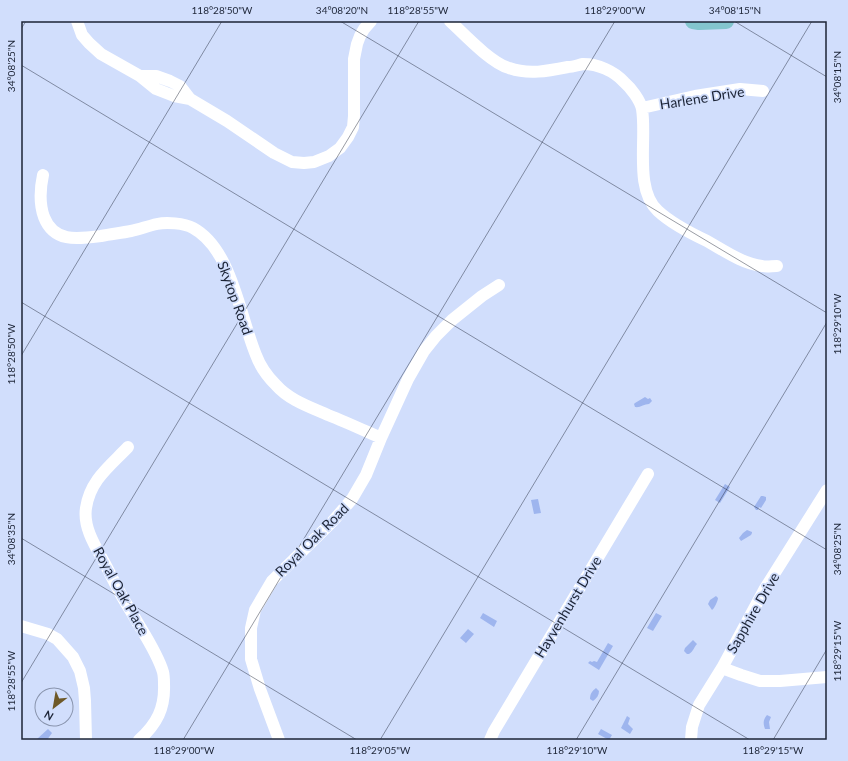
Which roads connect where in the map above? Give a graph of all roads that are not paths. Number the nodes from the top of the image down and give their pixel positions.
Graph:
1 (77, 21) edge
2 (372, 21) edge
3 (450, 21) edge
4 (692, 21) edge
5 (726, 21) edge
6 (763, 91) dead end
7 (642, 108) junction
8 (43, 175) dead end
9 (777, 266) dead end
10 (499, 285) dead end
11 (381, 438) junction
12 (128, 447) dead end
13 (648, 474) dead end
14 (827, 490) edge
15 (21, 626) edge
16 (722, 668) junction
17 (827, 676) edge
18 (86, 740) edge
19 (139, 740) edge
20 (279, 740) edge
21 (490, 740) edge
22 (691, 740) edge

1 - 2 street
3 - 7 street
4 - 5 main road
6 - 7 street, Harlene Drive
7 - 9 street
8 - 11 street, Skytop Road
10 - 11 street, Royal Oak Road
11 - 20 street, Royal Oak Road
12 - 19 street, Royal Oak Place
13 - 21 street, Hayvenhurst Drive
14 - 16 street, Sapphire Drive
15 - 18 street
16 - 17 street
16 - 22 street, Sapphire Drive

